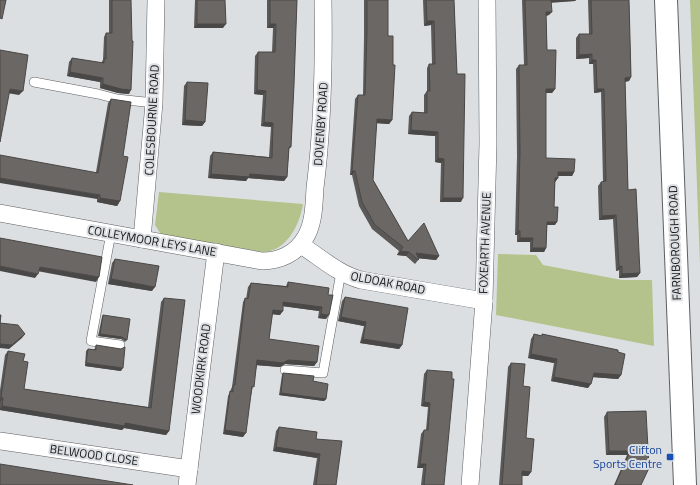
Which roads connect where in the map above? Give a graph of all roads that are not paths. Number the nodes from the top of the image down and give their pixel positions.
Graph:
1 (156, 0) edge
2 (324, 0) edge
3 (487, 0) edge
4 (666, 0) edge
5 (34, 82) dead end
6 (154, 103) junction
7 (0, 213) edge
8 (111, 233) junction
9 (142, 239) junction
10 (301, 245) junction
11 (216, 252) junction
12 (340, 272) junction
13 (484, 301) junction
14 (120, 345) dead end
15 (285, 370) edge
16 (0, 441) edge
17 (188, 477) edge
18 (470, 485) edge
19 (685, 485) edge

1 - 6 street, COLESBOURNE ROAD
2 - 10 street, DOVENBY ROAD
3 - 13 street, FOXEARTH AVENUE
4 - 19 street, FARNBOROUGH ROAD
5 - 6 lane
6 - 9 street, COLESBOURNE ROAD
7 - 8 street, COLLEYMOOR LEYS LANE
8 - 9 street, COLLEYMOOR LEYS LANE
8 - 14 lane
9 - 11 street, COLLEYMOOR LEYS LANE
10 - 11 street, COLLEYMOOR LEYS LANE
10 - 12 street, OLDOAK ROAD
11 - 17 street, WOODKIRK ROAD
12 - 13 street, OLDOAK ROAD
12 - 15 lane
13 - 18 street, FOXEARTH AVENUE
16 - 17 street, BELWOOD CLOSE

